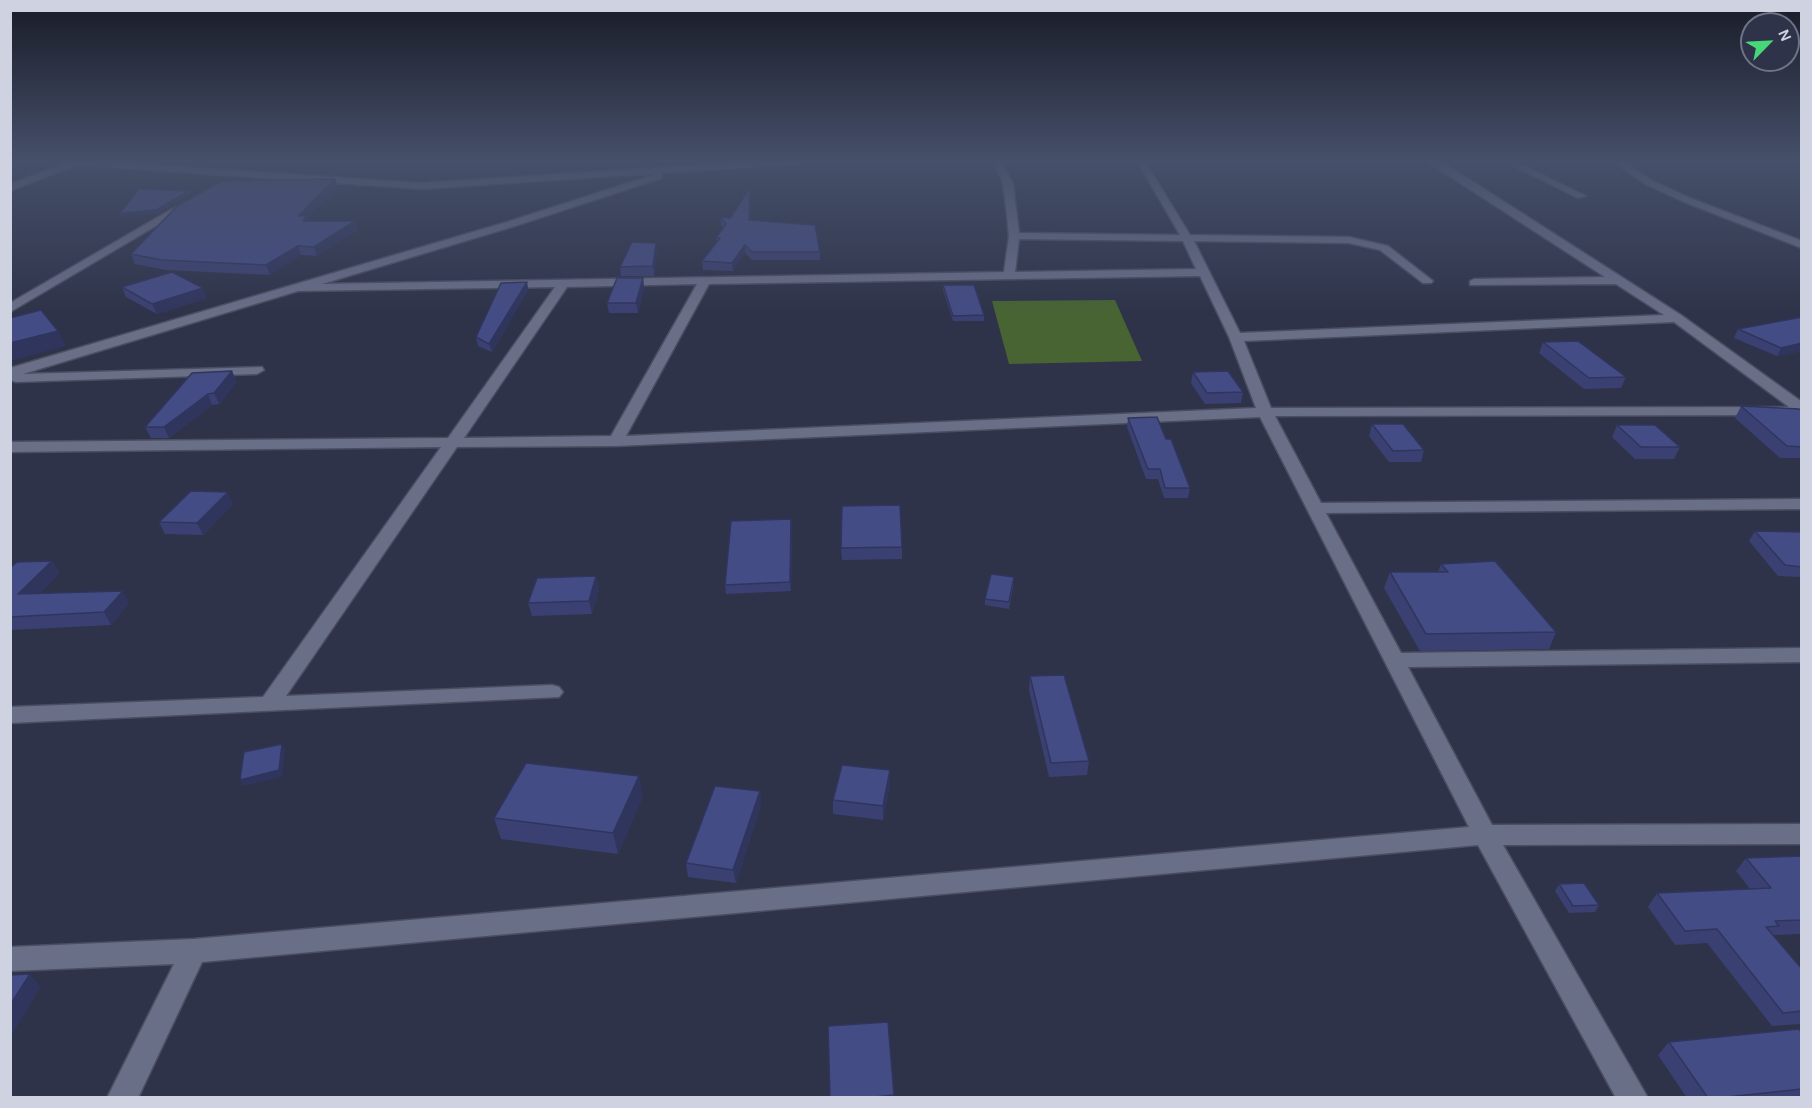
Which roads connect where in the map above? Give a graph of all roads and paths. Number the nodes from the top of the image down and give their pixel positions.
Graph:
1 (174, 213) edge
2 (546, 213) edge
3 (1011, 213) edge
4 (1172, 213) edge
5 (1514, 213) edge
6 (1719, 213) edge
7 (1014, 236) junction
8 (1187, 238) junction
9 (1802, 245) edge
10 (1203, 272) junction
11 (1008, 275) junction
12 (705, 280) junction
13 (1616, 280) junction
14 (1427, 281) dead end
15 (564, 283) junction
16 (1474, 283) dead end
17 (299, 288) junction
18 (10, 308) edge
19 (1677, 318) junction
20 (1236, 337) junction
21 (257, 370) dead end
22 (10, 373) edge
23 (10, 378) edge
24 (1802, 410) edge
25 (1265, 412) junction
26 (616, 441) junction
27 (452, 443) junction
28 (10, 447) edge
29 (1802, 504) edge
30 (1316, 508) junction
31 (1802, 655) edge
32 (1394, 660) junction
33 (552, 692) dead end
34 (271, 702) junction
35 (10, 715) edge
36 (1802, 834) edge
37 (1485, 835) junction
38 (194, 951) junction
39 (10, 959) edge
40 (122, 1098) edge
41 (1633, 1098) edge

1 - 18 street
2 - 17 street
3 - 7 street
4 - 8 street
5 - 13 street
6 - 9 street
7 - 8 street
7 - 11 street
8 - 10 street
8 - 14 street
10 - 11 street
10 - 20 street
11 - 12 street
12 - 15 street
12 - 26 street
13 - 16 street
13 - 19 street
15 - 17 street
15 - 27 street
17 - 22 street
19 - 20 street
19 - 24 street
20 - 25 street
21 - 23 street
24 - 25 street
25 - 26 street
25 - 30 street
26 - 27 street
27 - 28 street
27 - 34 street
29 - 30 street
30 - 32 street
31 - 32 street
32 - 37 street
33 - 34 street
34 - 35 street
36 - 37 street
37 - 38 street
37 - 41 street
38 - 39 street
38 - 40 street

